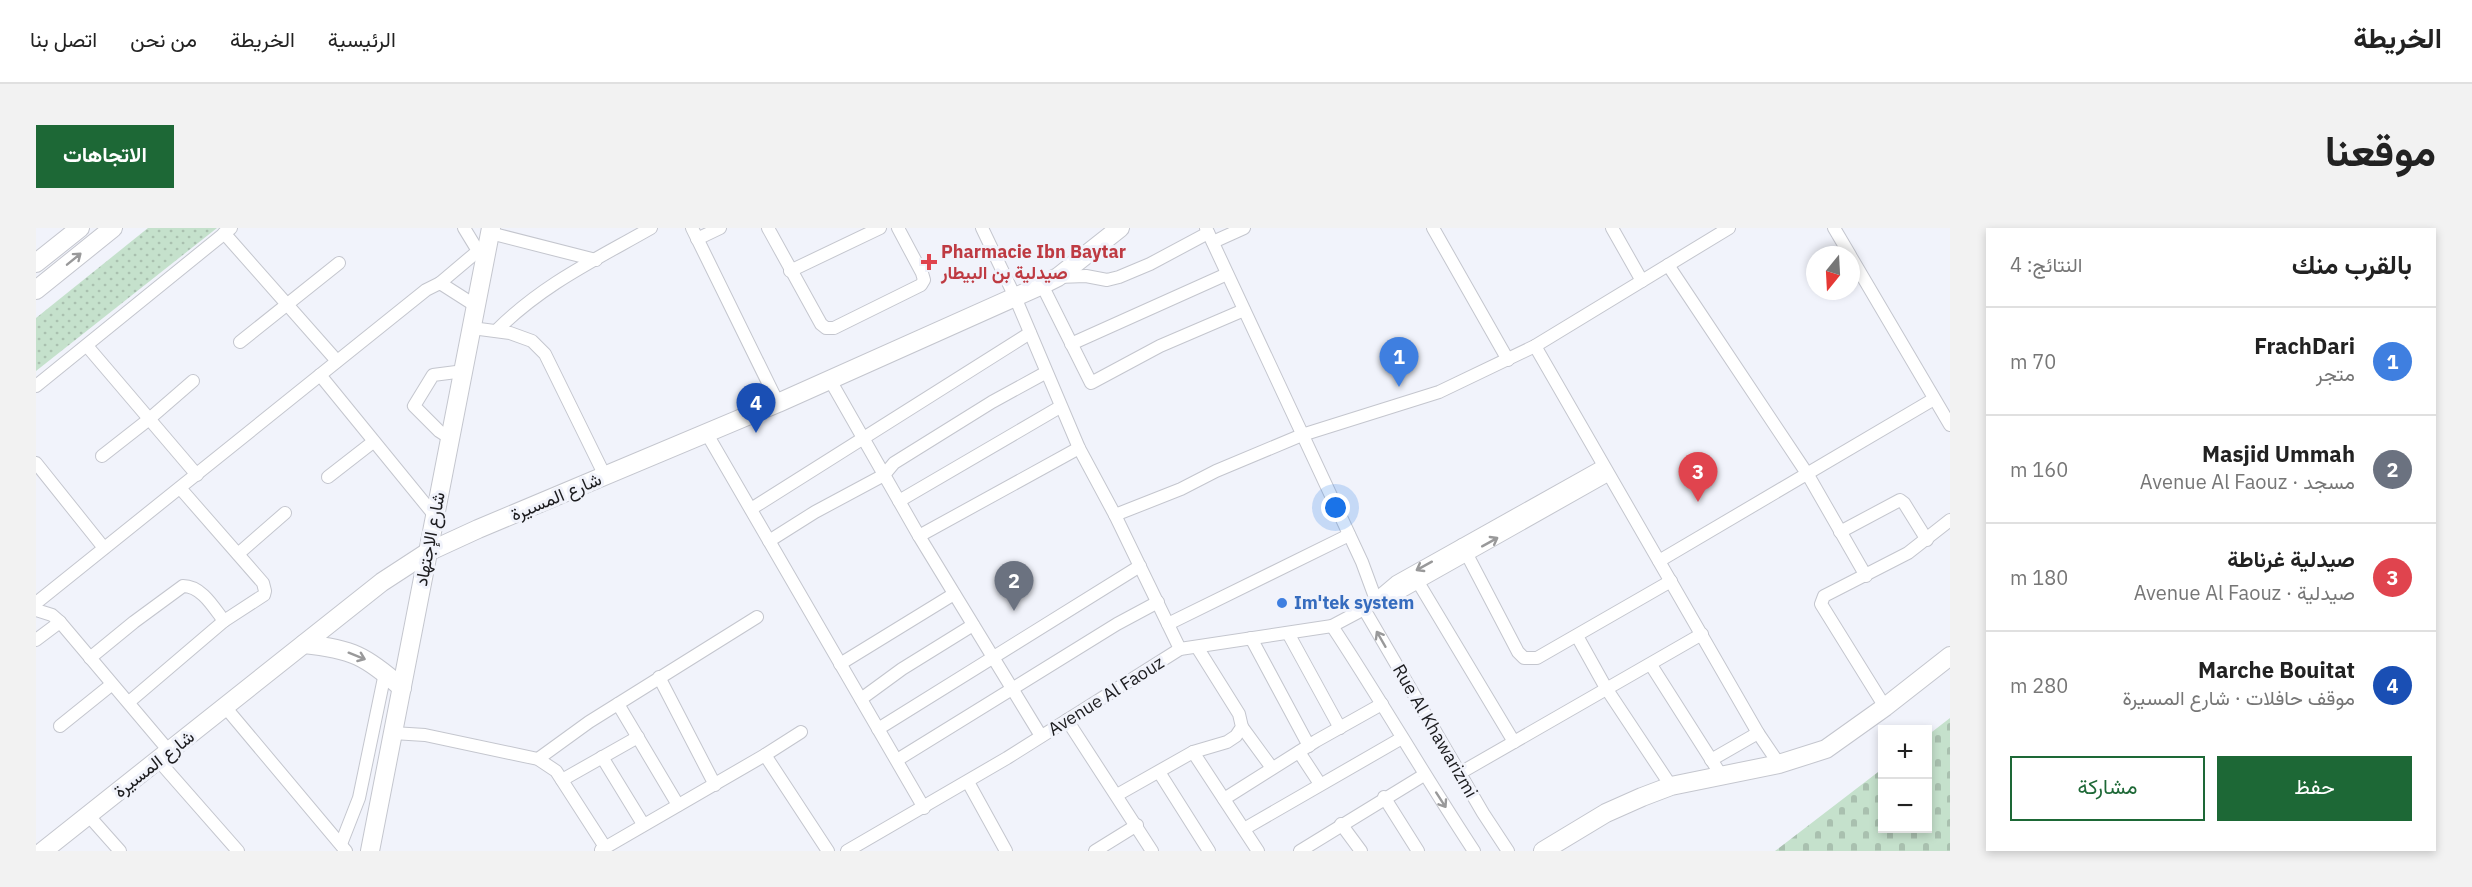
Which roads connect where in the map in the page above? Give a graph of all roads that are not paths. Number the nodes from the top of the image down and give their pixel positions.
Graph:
1 (80, 228) edge
2 (112, 228) edge
3 (464, 228) edge
4 (651, 228) edge
5 (720, 228) edge
6 (768, 228) edge
7 (880, 228) edge
8 (898, 228) edge
9 (982, 228) edge
10 (1120, 228) edge
11 (1244, 228) edge
12 (1433, 228) edge
13 (1612, 228) edge
14 (1729, 228) edge
15 (1834, 228) edge
16 (491, 230) edge
17 (228, 231) edge
18 (695, 234) edge
19 (1209, 234) edge
20 (1845, 246) edge
21 (483, 251) junction
22 (596, 260) junction
23 (37, 261) edge
24 (339, 263) dead end
25 (1668, 265) junction
26 (790, 271) junction
27 (1860, 272) edge
28 (1227, 274) junction
29 (53, 277) junction
30 (1058, 277) junction
31 (1642, 281) junction
32 (440, 283) junction
33 (1042, 285) junction
34 (36, 290) edge
35 (1015, 297) junction
36 (285, 304) junction
37 (476, 306) junction
38 (1244, 310) junction
39 (472, 328) junction
40 (496, 331) junction
41 (1030, 333) junction
42 (240, 342) dead end
43 (1071, 344) junction
44 (87, 346) junction
45 (1535, 346) junction
46 (1508, 360) junction
47 (337, 361) junction
48 (464, 371) junction
49 (1046, 373) junction
50 (320, 375) junction
51 (830, 380) junction
52 (193, 381) dead end
53 (36, 386) edge
54 (1934, 399) junction
55 (778, 403) junction
56 (1060, 407) junction
57 (148, 420) junction
58 (1949, 423) edge
59 (707, 434) junction
60 (1302, 435) junction
61 (450, 438) junction
62 (862, 438) junction
63 (373, 442) junction
64 (1078, 448) junction
65 (102, 456) dead end
66 (36, 463) edge
67 (1606, 471) junction
68 (197, 475) junction
69 (884, 475) junction
70 (1808, 475) junction
71 (604, 476) junction
72 (328, 477) dead end
73 (180, 488) junction
74 (899, 501) junction
75 (751, 510) junction
76 (285, 513) dead end
77 (1115, 515) junction
78 (435, 516) junction
79 (1950, 520) edge
80 (1840, 532) junction
81 (1349, 535) junction
82 (919, 536) junction
83 (1927, 540) junction
84 (769, 541) junction
85 (104, 548) junction
86 (1465, 550) junction
87 (428, 552) junction
88 (238, 554) junction
89 (1659, 561) junction
90 (1140, 566) junction
91 (1866, 576) junction
92 (1671, 580) junction
93 (1418, 582) junction
94 (954, 594) junction
95 (1380, 598) junction
96 (1158, 602) junction
97 (36, 603) edge
98 (1364, 609) junction
99 (36, 610) edge
100 (757, 617) dead end
101 (224, 621) junction
102 (60, 622) junction
103 (1168, 624) junction
104 (973, 625) junction
105 (1332, 626) junction
106 (1288, 633) junction
107 (1702, 634) junction
108 (1576, 636) junction
109 (1251, 638) junction
110 (36, 640) edge
111 (304, 644) junction
112 (1197, 647) junction
113 (1180, 649) junction
114 (1950, 656) edge
115 (90, 658) junction
116 (993, 658) junction
117 (840, 664) junction
118 (1651, 665) junction
119 (385, 673) junction
120 (659, 677) junction
121 (111, 685) junction
122 (402, 688) junction
123 (1606, 688) junction
124 (1012, 690) junction
125 (861, 699) junction
126 (129, 702) junction
127 (618, 704) junction
128 (1382, 704) junction
129 (1885, 707) junction
130 (226, 708) junction
131 (1067, 720) junction
132 (60, 726) dead end
133 (1242, 727) junction
134 (1340, 728) junction
135 (878, 729) junction
136 (801, 732) dead end
137 (1758, 733) junction
138 (393, 734) junction
139 (1041, 736) junction
140 (638, 737) junction
141 (1402, 738) junction
142 (1514, 742) junction
143 (1304, 749) junction
144 (1193, 752) junction
145 (765, 755) junction
146 (164, 756) junction
147 (602, 757) junction
148 (537, 759) junction
149 (897, 760) junction
150 (1779, 764) junction
151 (1716, 767) junction
152 (1272, 768) junction
153 (1159, 772) junction
154 (1460, 773) junction
155 (1424, 774) junction
156 (562, 780) junction
157 (968, 782) junction
158 (1320, 784) junction
159 (714, 785) junction
160 (1671, 786) junction
161 (1117, 795) junction
162 (1384, 797) junction
163 (1224, 799) junction
164 (678, 805) junction
165 (924, 808) junction
166 (88, 815) junction
167 (643, 824) junction
168 (1341, 824) junction
169 (1137, 825) junction
170 (1244, 829) junction
171 (343, 847) edge
172 (602, 849) edge
173 (43, 851) edge
174 (120, 851) edge
175 (238, 851) edge
176 (370, 851) edge
177 (828, 851) edge
178 (847, 851) edge
179 (1006, 851) edge
180 (1095, 851) edge
181 (1152, 851) edge
182 (1209, 851) edge
183 (1258, 851) edge
184 (1300, 851) edge
185 (1361, 851) edge
186 (1418, 851) edge
187 (1474, 851) edge
188 (1508, 851) edge
189 (1543, 851) edge

1 - 23 street
29 -> 2 street
3 - 21 street
4 - 22 street
5 - 18 street
6 - 26 street
7 - 26 street
8 - 26 street
9 - 35 street
10 - 30 street, شارع المسيرة
11 - 19 street
12 - 46 street
13 - 31 street
14 - 25 street
15 - 20 street
16 - 21 street, شارع الإجتهاد
16 - 22 street
17 - 36 street
17 - 44 street
18 - 55 street
19 - 28 street
19 - 30 street
21 - 32 street
21 - 37 street, شارع الإجتهاد
22 - 40 street
23 - 29 street
24 - 36 street
25 - 31 street
25 - 70 street
27 - 54 street
28 - 38 street
28 - 43 street
29 - 34 street
30 - 33 street, شارع المسيرة
31 - 45 street
32 - 37 street
32 - 47 street
33 - 35 street, شارع المسيرة
33 - 43 street
35 - 41 street
35 - 51 street, شارع المسيرة
36 - 42 street
36 - 47 street
37 - 39 street, شارع الإجتهاد
38 - 43 street
38 - 60 street
39 - 40 street
39 - 48 street, شارع الإجتهاد
40 - 71 street
41 - 49 street
41 - 62 street
44 - 53 street
44 - 57 street
45 - 46 street
45 - 67 street
46 - 60 street
47 - 50 street
48 - 61 street, شارع الإجتهاد
48 - 61 street
49 - 56 street
49 - 69 street
50 - 63 street
50 - 68 street
51 - 55 street, شارع المسيرة
51 - 62 street
52 - 57 street
54 - 58 street
54 - 70 street
55 - 59 street, شارع المسيرة
56 - 64 street
56 - 74 street
57 - 65 street
57 - 68 street
59 - 71 street, شارع المسيرة
59 - 75 street
60 - 77 street
60 - 81 street
61 - 78 street, شارع الإجتهاد
62 - 69 street
62 - 75 street
63 - 72 street
63 - 78 street
64 - 77 street
64 - 82 street
66 - 85 street
67 - 86 street, Avenue Al Faouz
67 - 89 street
68 - 73 street
69 - 74 street
69 - 84 street
70 - 80 street
70 - 89 street
71 - 87 street, شارع المسيرة
73 - 85 street
73 - 88 street
74 - 82 street
75 - 84 street
76 - 88 street
77 - 90 street
78 - 87 street, شارع الإجتهاد
79 - 83 street
80 - 83 street
80 - 91 street
81 - 95 street
81 - 103 street
82 - 94 street
83 - 91 street
84 - 117 street
85 - 97 street
86 - 93 street, Avenue Al Faouz
86 -> 95 street, Avenue Al Faouz
86 - 108 street
87 - 111 street, شارع المسيرة
87 - 122 street, شارع الإجتهاد
88 - 101 street
89 - 92 street
90 - 96 street
90 - 116 street
91 - 129 street
92 - 107 street
92 - 108 street
93 - 95 street, Avenue Al Faouz
93 - 142 street
94 - 104 street
94 - 117 street
95 - 98 street, Avenue Al Faouz
96 - 103 street
96 - 124 street
98 - 105 street, Avenue Al Faouz
154 -> 98 street, Rue Al Khawarizmi
99 - 102 street
100 - 120 street
101 - 115 street
101 - 126 street
102 - 110 street
102 - 115 street
103 - 113 street
104 - 116 street
104 - 125 street
105 - 106 street, Avenue Al Faouz
105 - 128 street, Rue Al Khawarizmi
106 - 109 street, Avenue Al Faouz
106 - 134 street
107 - 118 street
107 - 137 street
108 - 123 street
109 - 112 street, Avenue Al Faouz
109 - 143 street
111 -> 119 street
111 - 130 street, شارع المسيرة
112 - 113 street, Avenue Al Faouz
112 - 133 street
113 - 131 street, Avenue Al Faouz
114 - 129 street
115 - 121 street
116 - 124 street
116 - 135 street
117 - 125 street
118 - 123 street
118 - 151 street
119 - 122 street
119 - 171 street
120 - 127 street
120 - 159 street
121 - 126 street
121 - 132 street
122 - 138 street, شارع الإجتهاد
123 - 142 street
123 - 160 street
124 - 139 street
124 - 149 street
125 - 135 street
126 - 146 street
127 - 140 street
127 - 148 street
128 - 134 street
128 - 141 street, Rue Al Khawarizmi
129 - 150 street
130 - 146 street, شارع المسيرة
130 - 171 street
131 - 139 street, Avenue Al Faouz
131 - 161 street
133 - 144 street
133 - 152 street
134 - 143 street
135 - 149 street
136 - 145 street
137 - 150 street
137 - 151 street
138 - 148 street
138 - 176 street, شارع الإجتهاد
139 - 157 street, Avenue Al Faouz
140 - 147 street
140 - 164 street
141 - 155 street, Rue Al Khawarizmi
141 - 158 street
142 - 154 street
143 - 152 street
143 - 158 street
144 - 153 street
144 - 163 street
145 - 159 street
145 - 177 street
146 - 166 street, شارع المسيرة
146 - 175 street
147 - 156 street
147 - 167 street
148 - 156 street
149 - 165 street
150 - 151 street
151 - 160 street
152 - 163 street
153 - 161 street
153 - 182 street
154 - 188 street, Rue Al Khawarizmi
155 - 162 street
155 -> 187 street, Rue Al Khawarizmi
156 - 172 street
157 - 165 street, Avenue Al Faouz
157 - 179 street
158 - 170 street
159 - 164 street
160 - 189 street
161 - 169 street
162 - 168 street
162 - 186 street
163 - 170 street
164 - 167 street
165 - 178 street, Avenue Al Faouz
166 - 173 street, شارع المسيرة
166 - 174 street
167 - 172 street
168 - 184 street
168 - 185 street
169 - 180 street
169 - 181 street
170 - 183 street

